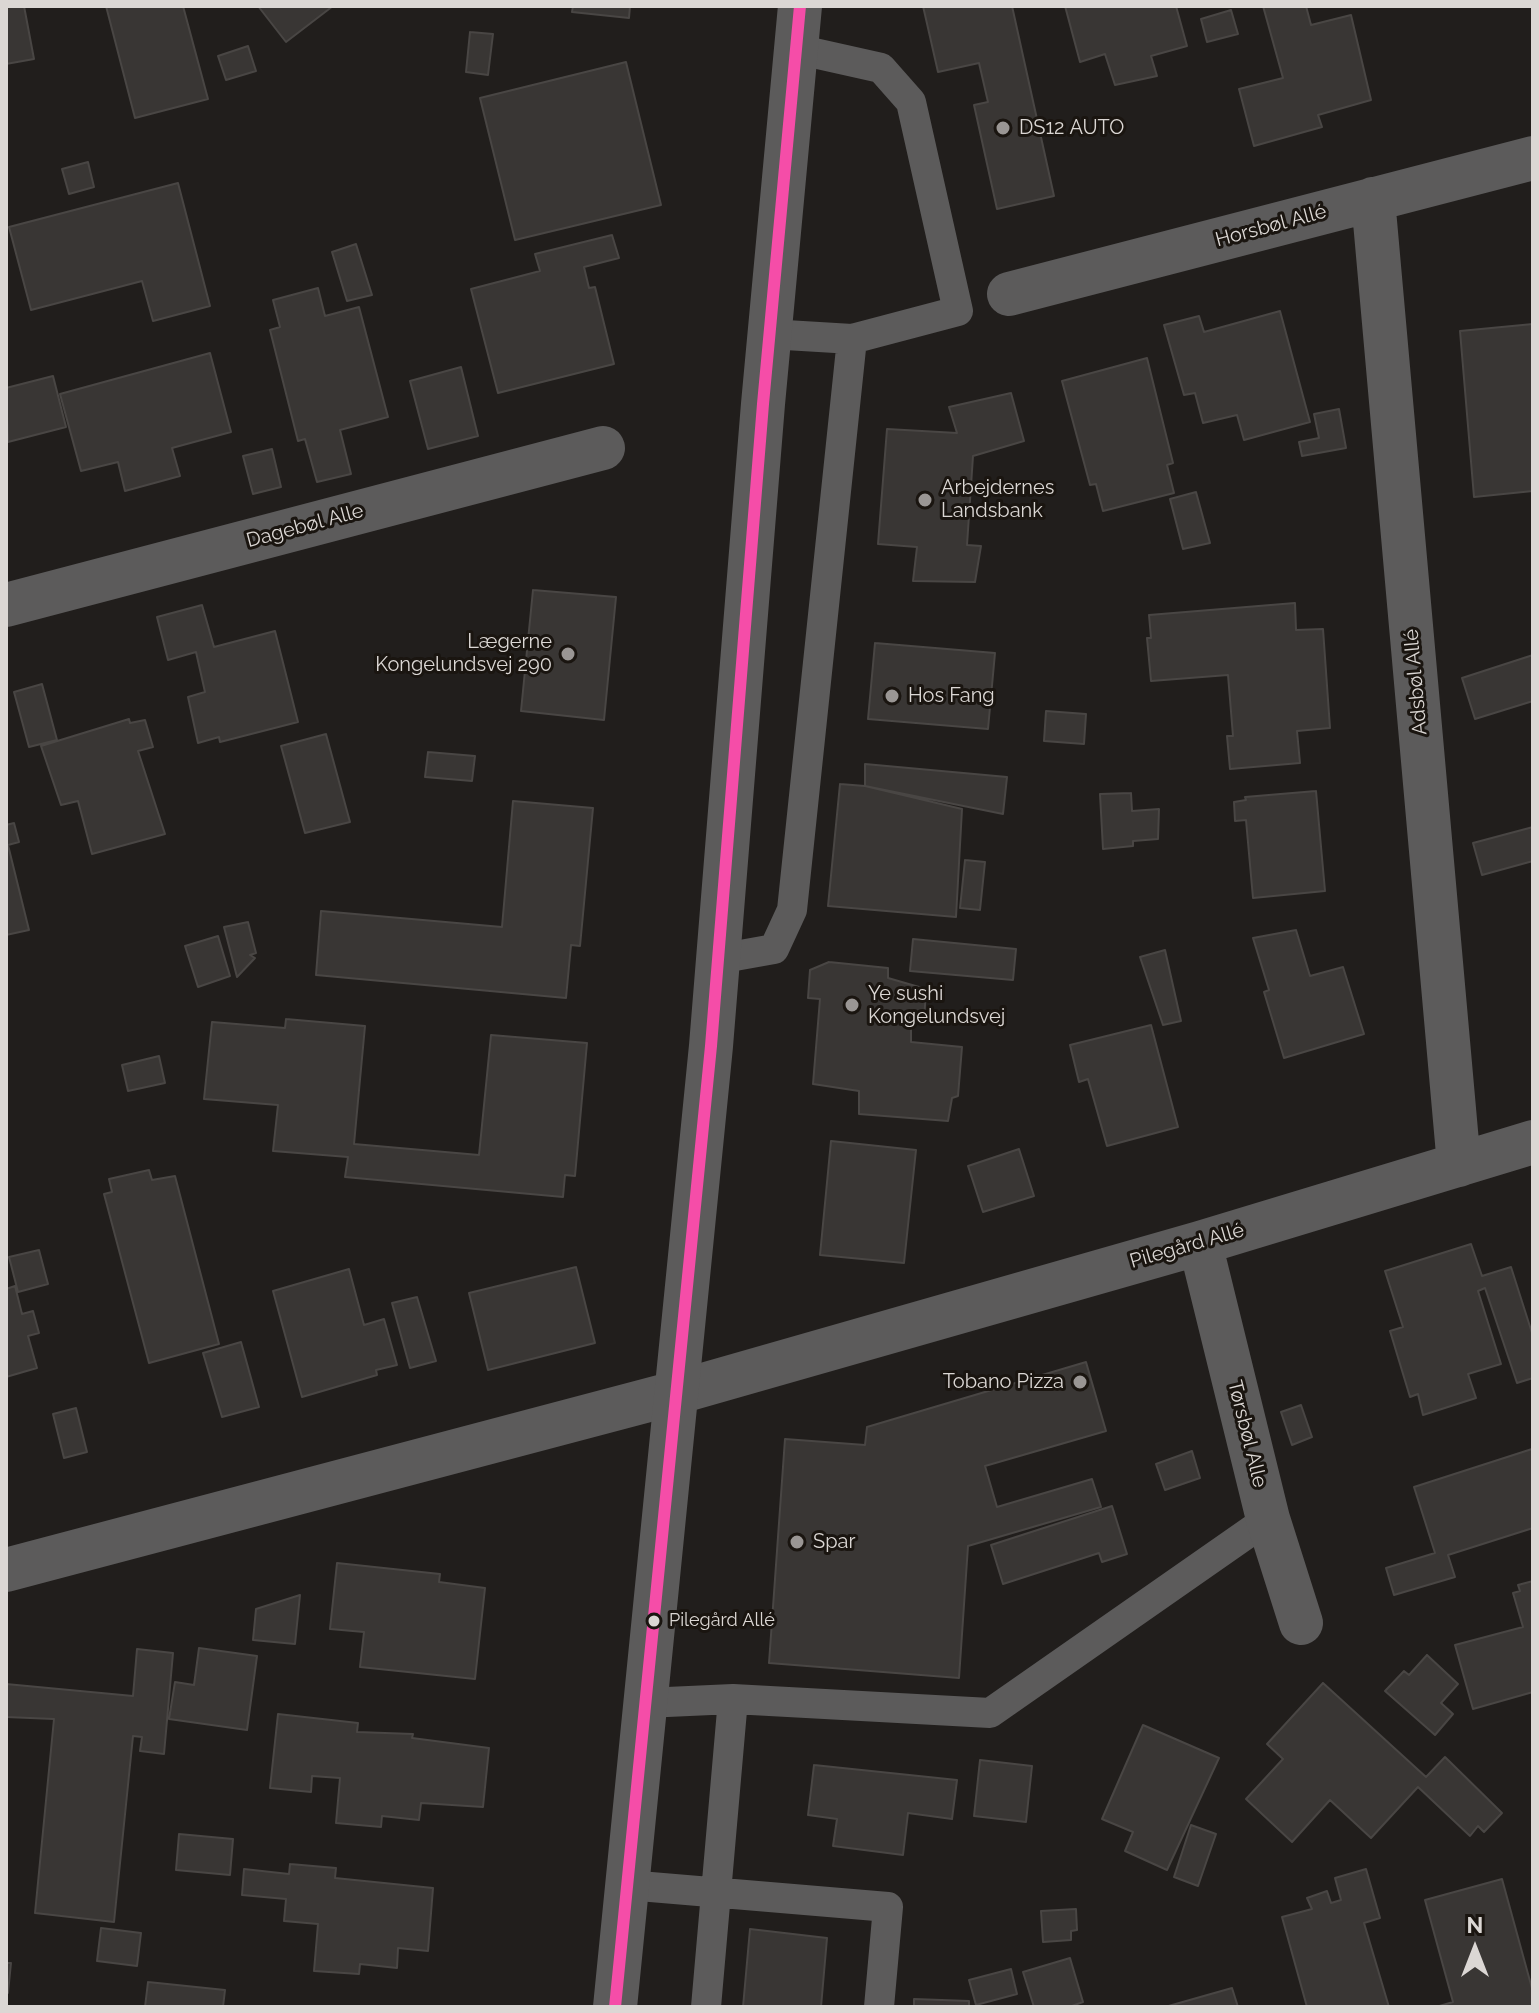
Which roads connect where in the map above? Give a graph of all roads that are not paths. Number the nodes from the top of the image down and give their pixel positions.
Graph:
1 (800, 6) edge
2 (796, 49) junction
3 (1533, 158) edge
4 (1373, 199) junction
5 (1009, 294) dead end
6 (769, 334) junction
7 (852, 339) junction
8 (603, 448) dead end
9 (6, 605) edge
10 (718, 959) junction
11 (1533, 1142) edge
12 (1459, 1165) junction
13 (1200, 1243) junction
14 (675, 1393) junction
15 (1268, 1519) junction
16 (6, 1570) edge
17 (1301, 1623) dead end
18 (733, 1699) junction
19 (645, 1703) junction
20 (627, 1885) junction
21 (718, 1891) junction
22 (615, 2007) edge
23 (706, 2007) edge
24 (879, 2007) edge

1 - 2 street
2 - 6 street
2 - 7 lane
3 - 4 street, Horsbøl Allé
4 - 5 street, Horsbøl Allé
4 - 12 street, Adsbøl Allé
6 - 7 lane
6 - 10 street
7 - 10 lane
8 - 9 street, Dagebøl Alle
10 - 14 street
11 - 12 street, Pilegård Allé
12 - 13 street, Pilegård Allé
13 - 14 street, Pilegård Allé
13 - 15 street, Tørsbøl Alle
14 - 16 street, Pilegård Allé
14 - 19 street
15 - 17 street, Tørsbøl Alle
15 - 18 lane
18 - 19 lane
18 - 21 lane
19 - 20 street
20 - 21 lane
20 - 22 street
21 - 23 lane
21 - 24 lane

